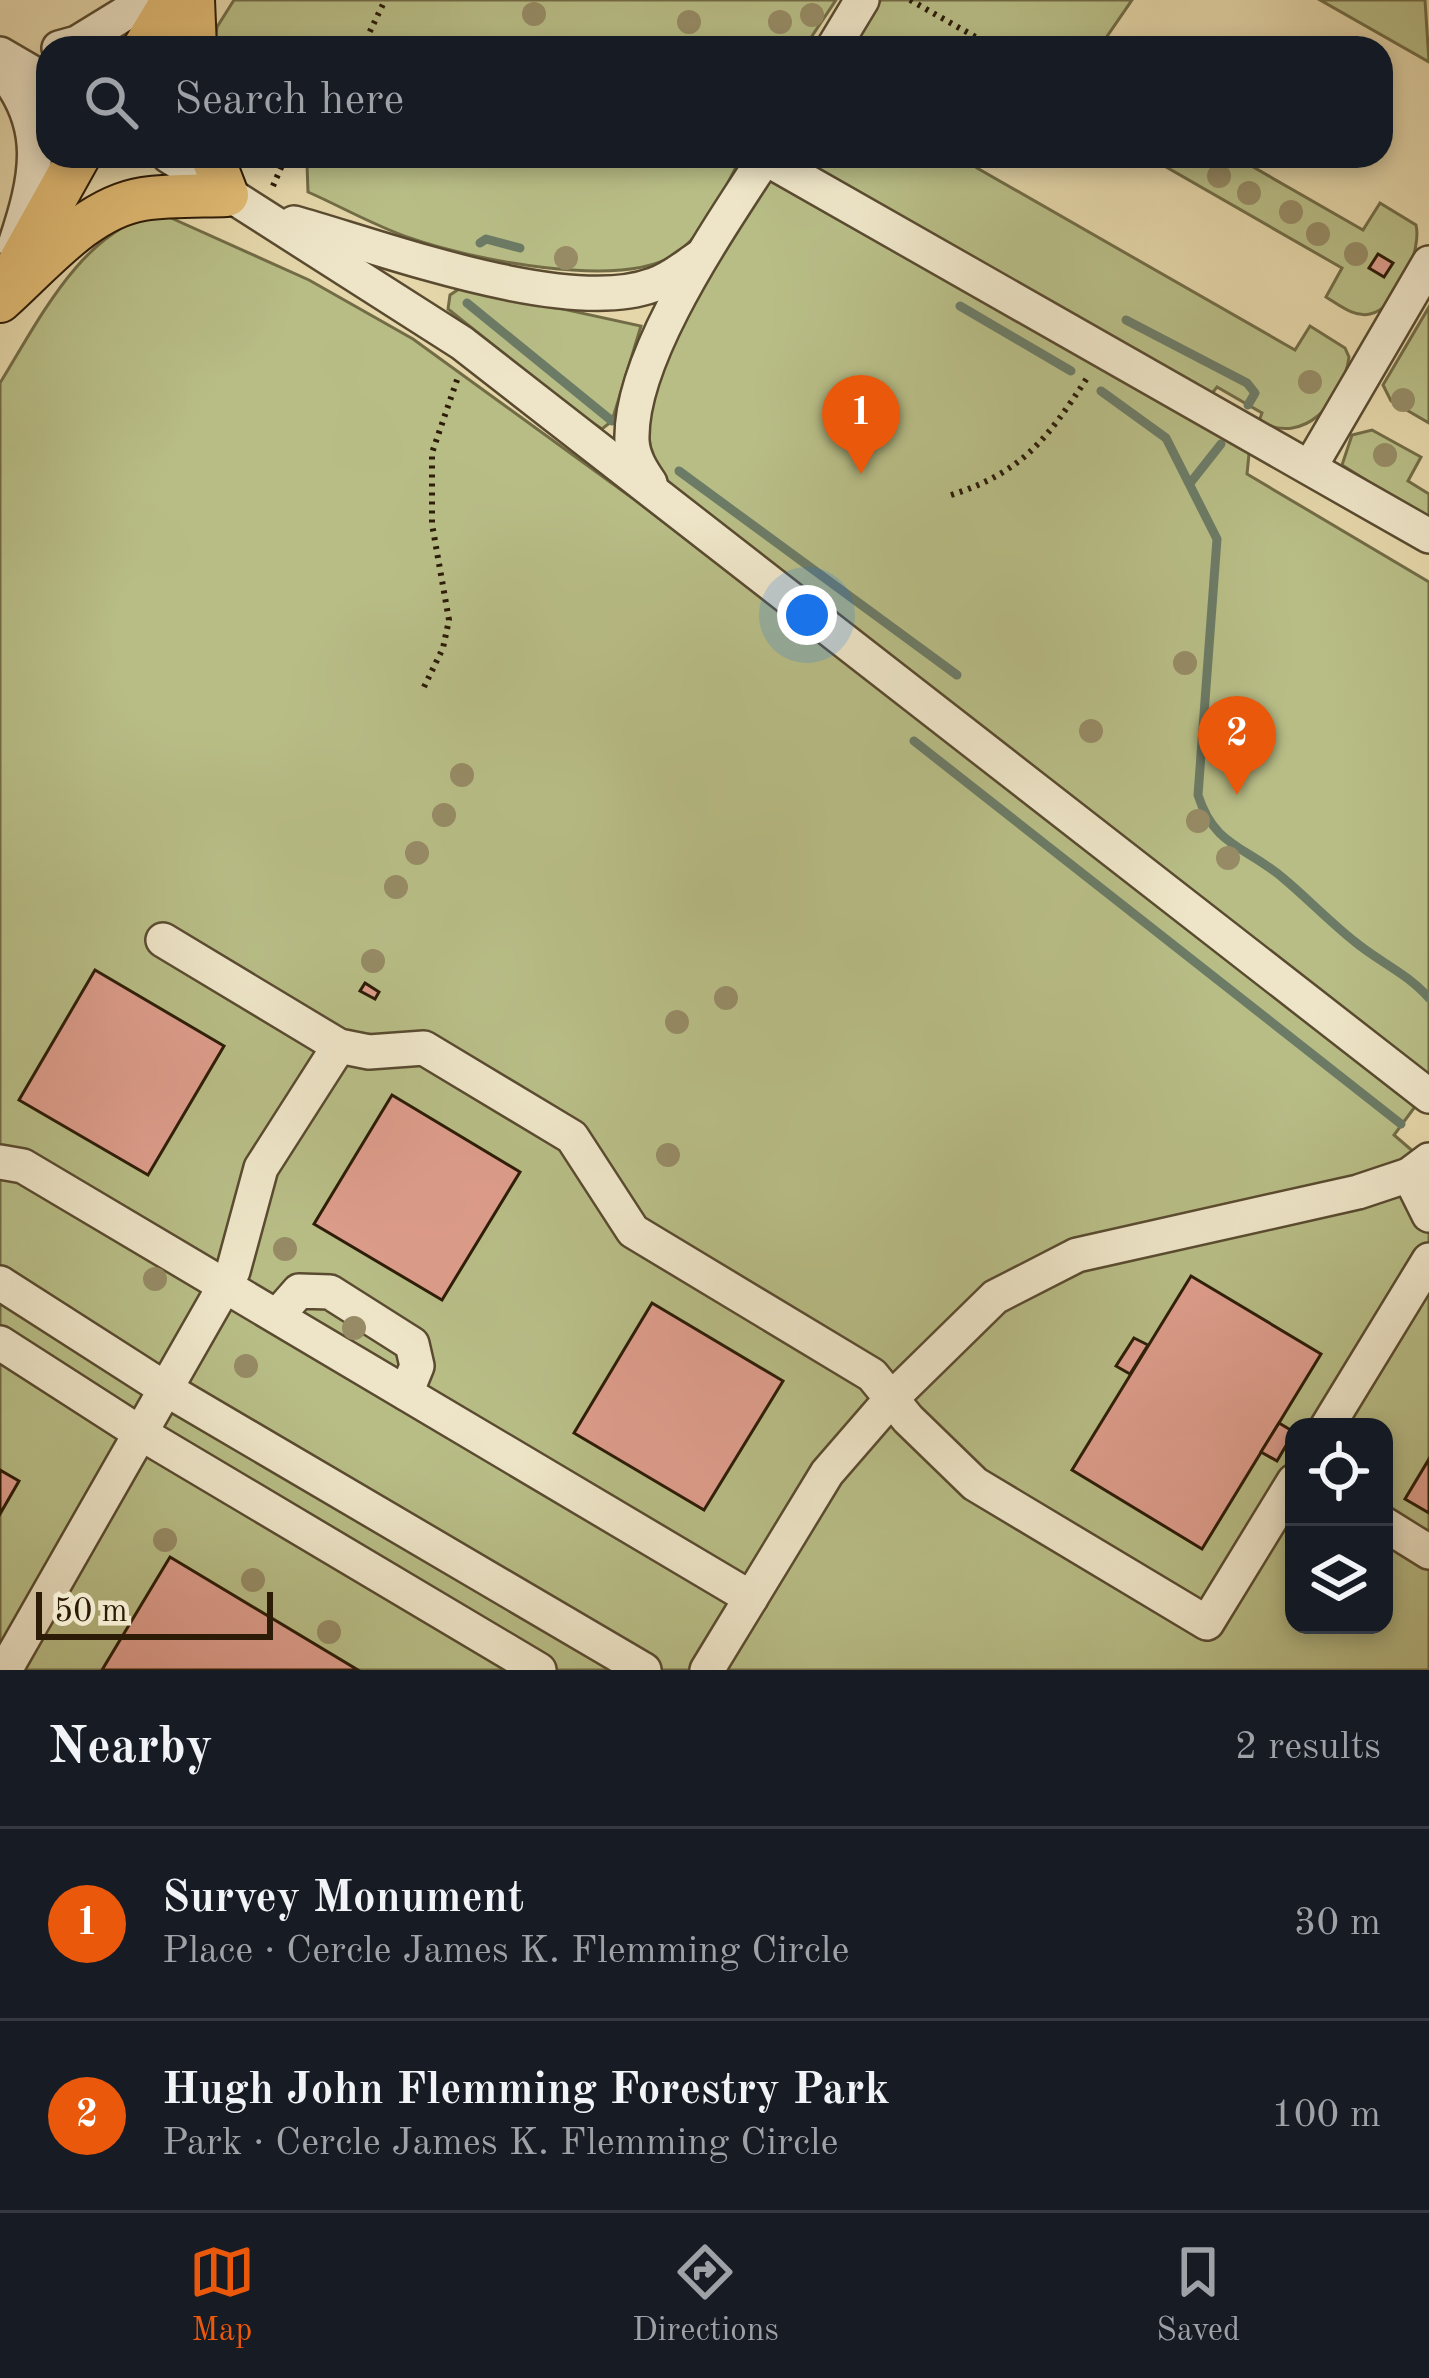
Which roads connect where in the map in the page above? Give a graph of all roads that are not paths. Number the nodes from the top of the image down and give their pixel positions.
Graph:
1 (147, 0) edge
2 (173, 0) edge
3 (194, 0) edge
4 (862, 0) edge
5 (88, 36) edge
6 (150, 36) edge
7 (195, 36) edge
8 (840, 36) edge
9 (0, 44) edge
10 (36, 49) edge
11 (0, 54) edge
12 (0, 68) edge
13 (36, 75) edge
14 (72, 168) edge
15 (194, 168) edge
16 (758, 168) edge
17 (784, 168) edge
18 (234, 188) edge
19 (700, 257) junction
20 (1429, 263) edge
21 (0, 297) edge
22 (1310, 467) junction
23 (650, 485) junction
24 (1429, 536) edge
25 (163, 940) dead end
26 (339, 1046) junction
27 (1429, 1096) edge
28 (0, 1162) edge
29 (1419, 1168) edge
30 (1429, 1215) edge
31 (1429, 1260) edge
32 (0, 1283) edge
33 (224, 1285) junction
34 (277, 1316) junction
35 (0, 1343) edge
36 (164, 1388) junction
37 (406, 1393) junction
38 (892, 1399) junction
39 (1332, 1418) edge
40 (137, 1431) junction
41 (1285, 1496) edge
42 (1387, 1526) edge
43 (1429, 1552) edge
44 (751, 1598) junction
45 (5, 1670) edge
46 (539, 1670) edge
47 (644, 1670) edge
48 (707, 1670) edge

1 - 5 street
2 - 6 main road
3 - 7 main road
4 - 8 street
9 - 10 street
11 - 13 street
12 - 21 street
14 - 21 main road
15 - 18 street
16 - 19 street
17 - 22 street
18 - 19 street
18 - 21 main road
18 - 23 street
19 - 23 street
20 - 22 street
22 - 24 street
23 - 27 street
25 - 26 street
26 - 33 street
26 - 38 street
28 - 33 street
29 - 30 street
29 - 38 street
31 - 39 street
32 - 36 street
33 - 34 street
33 - 36 street
34 - 37 street
34 - 37 street
35 - 40 street
36 - 40 street
36 - 47 street
37 - 44 street
38 - 41 street
38 - 44 street
40 - 45 street
40 - 46 street
42 - 43 street
44 - 48 street

